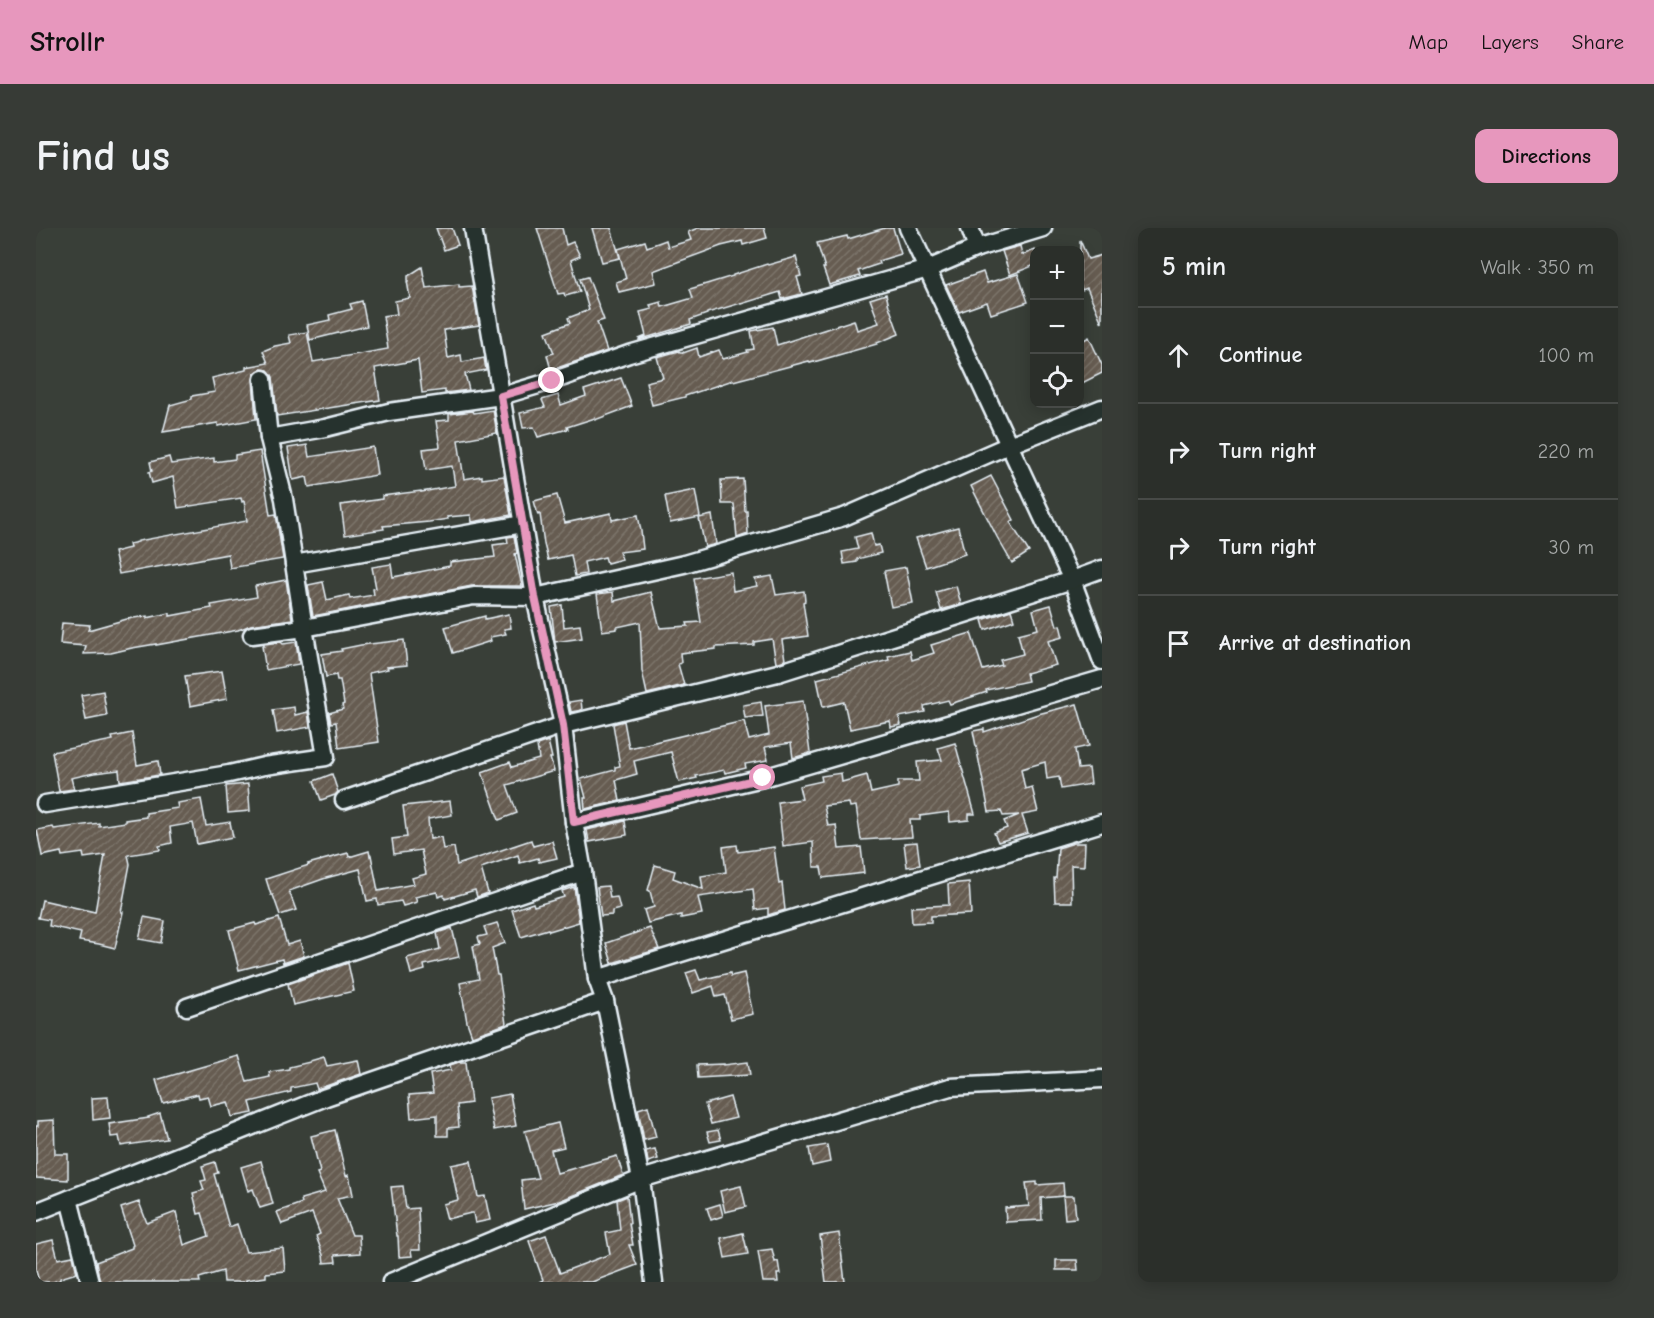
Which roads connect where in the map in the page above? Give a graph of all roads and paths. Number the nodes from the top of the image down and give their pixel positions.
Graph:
1 (473, 228) edge
2 (908, 228) edge
3 (970, 228) edge
4 (1043, 228) edge
5 (977, 248) junction
6 (928, 269) junction
7 (263, 379) dead end
8 (501, 396) junction
9 (1102, 408) edge
10 (270, 438) junction
11 (1009, 445) junction
12 (523, 524) junction
13 (294, 564) junction
14 (1102, 569) edge
15 (1072, 580) junction
16 (535, 597) junction
17 (304, 628) junction
18 (252, 635) dead end
19 (1102, 661) edge
20 (1102, 679) edge
21 (563, 725) junction
22 (344, 800) dead end
23 (45, 804) dead end
24 (574, 822) junction
25 (1102, 823) edge
26 (583, 872) junction
27 (597, 979) junction
28 (605, 1001) junction
29 (187, 1007) dead end
30 (1102, 1079) edge
31 (641, 1179) junction
32 (69, 1199) junction
33 (36, 1212) edge
34 (90, 1282) edge
35 (391, 1282) edge
36 (654, 1282) edge

1 - 8 street
2 - 6 street
3 - 5 street
4 - 5 street
5 - 6 street
6 - 8 street
6 - 11 street
7 - 10 street
8 - 10 street
8 - 12 street
9 - 11 street
10 - 13 street
11 - 15 street
11 - 16 street
12 - 13 street
12 - 16 street
13 - 17 street
14 - 15 street
15 - 19 street
15 - 21 street
16 - 17 street
16 - 21 street
17 - 18 street
17 - 23 street
20 - 24 street
21 - 22 street
21 - 24 street
24 - 26 street
25 - 27 street
26 - 27 street
26 - 29 street
27 - 28 street
28 - 31 street
28 - 32 street
30 - 31 street
31 - 35 street
31 - 36 street
32 - 33 street
32 - 34 street

